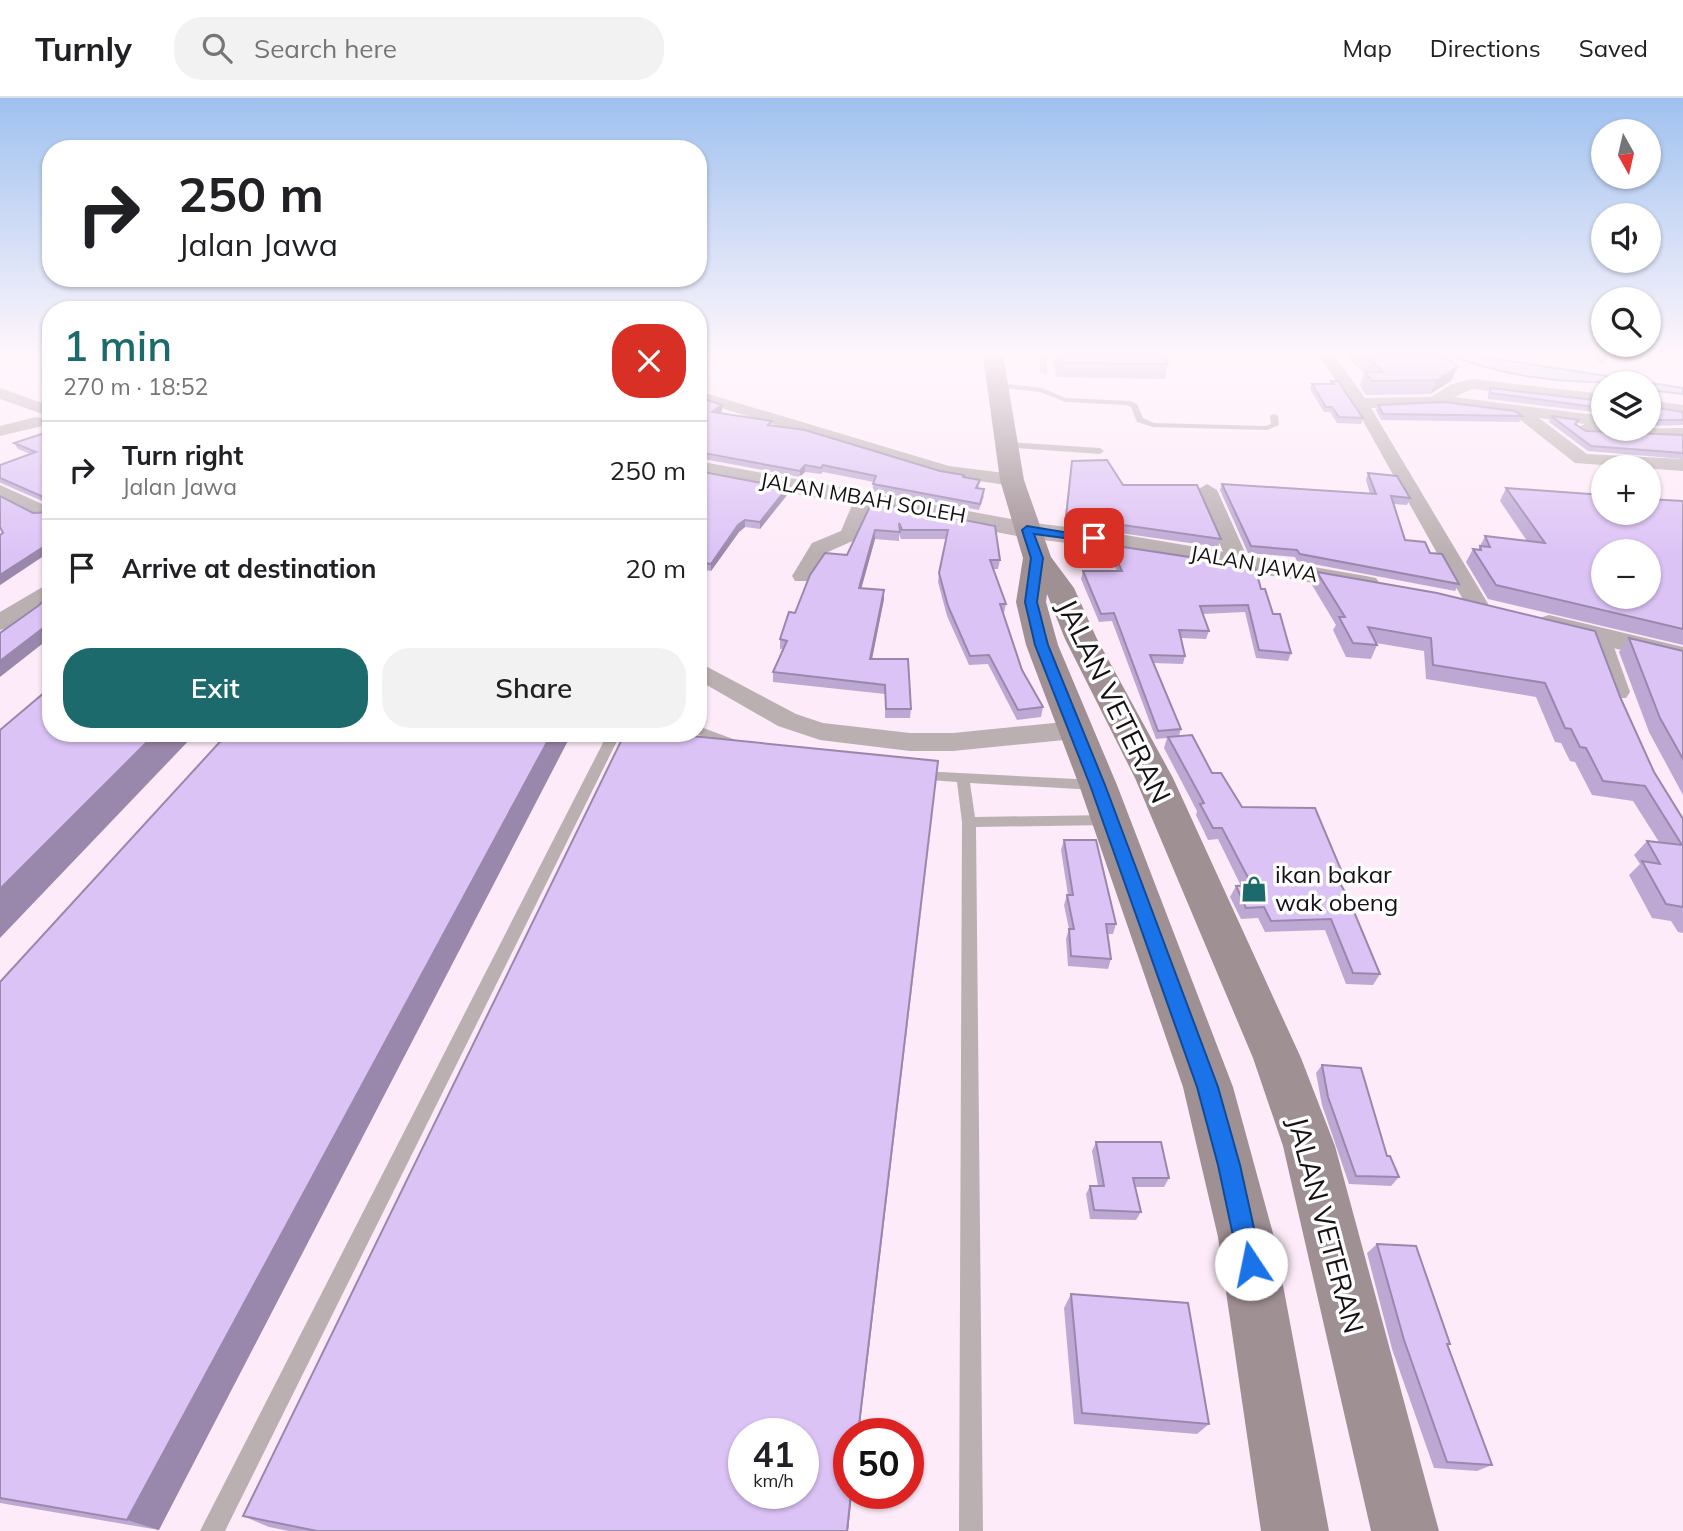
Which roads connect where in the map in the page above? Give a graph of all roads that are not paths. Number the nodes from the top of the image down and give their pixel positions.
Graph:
1 (42, 422) edge
2 (784, 422) edge
3 (1003, 422) edge
4 (1145, 422) edge
5 (1275, 422) edge
6 (1366, 422) edge
7 (1533, 422) edge
8 (1541, 428) junction
9 (1661, 429) edge
10 (0, 431) edge
11 (1683, 432) edge
12 (1007, 445) junction
13 (1100, 451) dead end
14 (1683, 465) edge
15 (707, 470) edge
16 (1012, 480) junction
17 (1207, 490) dead end
18 (0, 491) edge
19 (865, 498) junction
20 (42, 513) edge
21 (1032, 544) junction
22 (1238, 561) junction
23 (42, 576) edge
24 (803, 576) dead end
25 (1395, 589) edge
26 (42, 595) edge
27 (1456, 602) joint
28 (0, 604) edge
29 (0, 623) edge
30 (1598, 636) junction
31 (1683, 656) edge
32 (707, 674) edge
33 (1625, 714) edge
34 (1075, 730) junction
35 (707, 733) edge
36 (610, 742) edge
37 (748, 749) edge
38 (909, 775) edge
39 (963, 779) junction
40 (1104, 802) junction
41 (969, 822) junction
42 (212, 1531) edge
43 (971, 1531) edge
44 (1295, 1531) edge
45 (1405, 1531) edge

1 - 10 street
2 - 16 street
3 - 12 main road
4 - 5 lane
6 - 27 street
7 - 8 street
8 - 11 street
8 - 14 street
9 - 11 street
12 - 13 lane
12 - 16 main road
15 - 19 street, JALAN MBAH SOLEH
16 - 21 main road
17 - 22 street
18 - 20 street
19 - 21 street, JALAN MBAH SOLEH
19 - 24 street
21 - 22 street, JALAN JAWA
21 - 34 main road, JALAN VETERAN
21 - 45 main road, JALAN VETERAN
22 - 25 street, JALAN JAWA
23 - 28 street
26 - 29 street
27 - 30 street
30 - 31 street
30 - 33 street
32 - 34 street
34 - 40 main road, JALAN VETERAN
35 - 37 lane
36 - 42 lane
38 - 39 lane
39 - 40 lane
39 - 41 lane
40 - 41 lane
40 - 44 main road, JALAN VETERAN
41 - 43 lane

